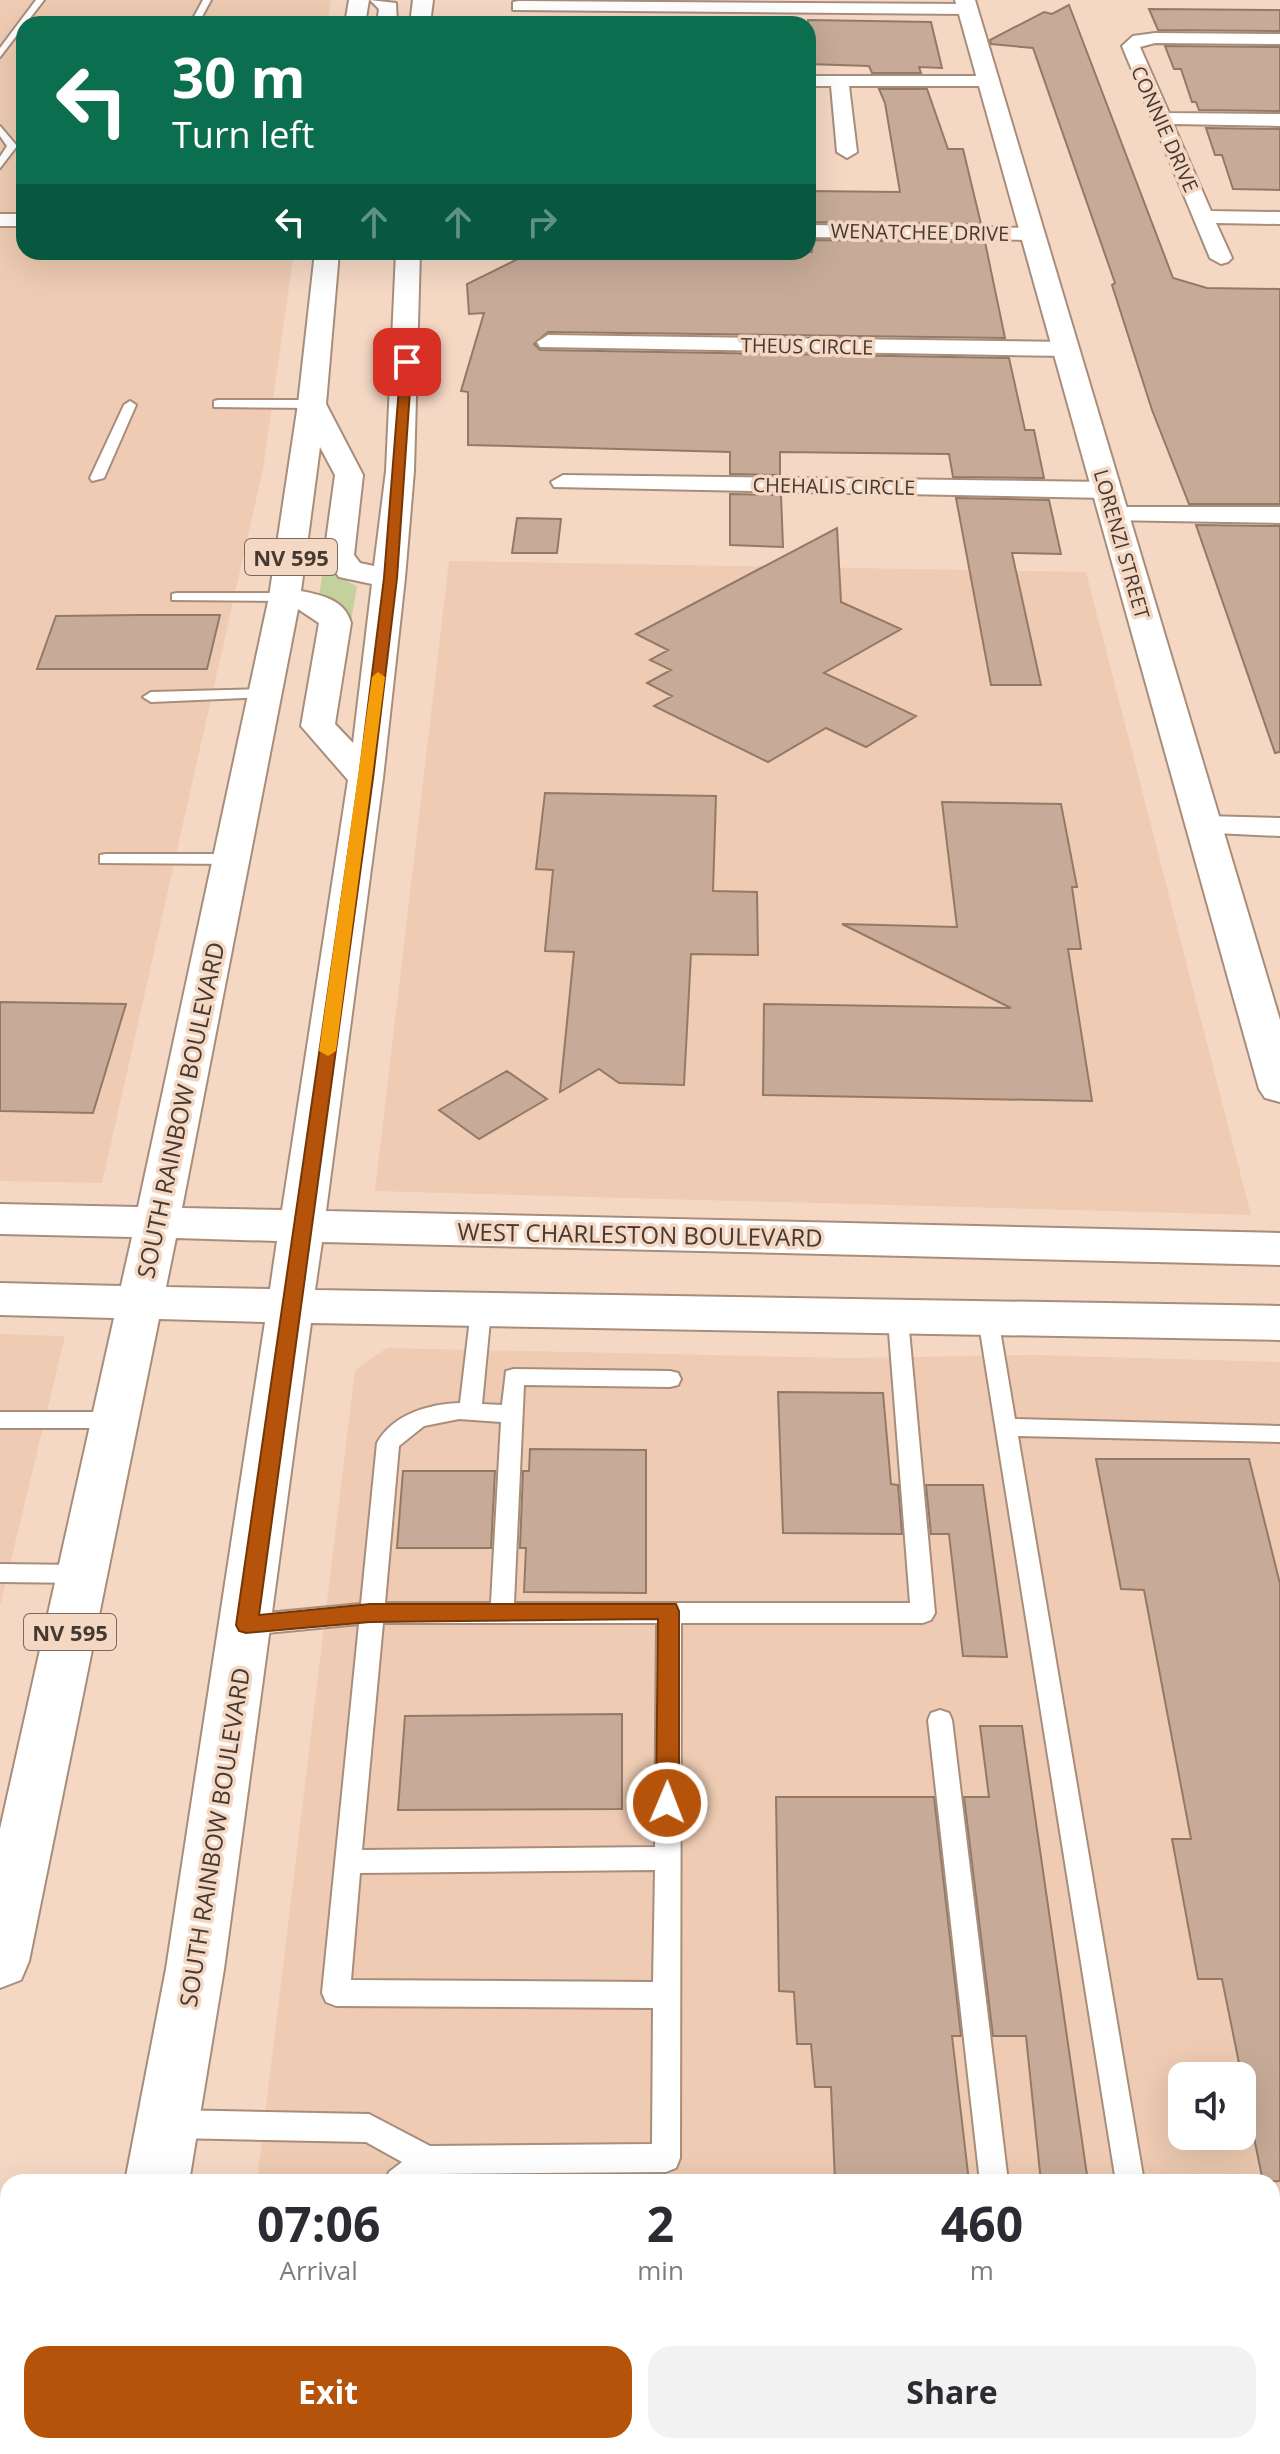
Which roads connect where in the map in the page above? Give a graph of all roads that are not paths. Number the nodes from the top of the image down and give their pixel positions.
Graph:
1 (380, 0) edge
2 (966, 4) edge
3 (519, 6) dead end
4 (388, 16) edge
5 (16, 32) edge
6 (1280, 39) edge
7 (0, 54) edge
8 (816, 81) edge
9 (839, 81) junction
10 (988, 81) junction
11 (1161, 118) junction
12 (1280, 120) edge
13 (0, 129) edge
14 (847, 152) dead end
15 (0, 165) edge
16 (1205, 217) junction
17 (1280, 218) edge
18 (816, 231) edge
19 (1032, 234) junction
20 (1221, 258) dead end
21 (326, 260) edge
22 (408, 260) edge
23 (548, 342) dead end
24 (1066, 349) junction
25 (218, 404) dead end
26 (312, 404) junction
27 (130, 405) dead end
28 (97, 478) dead end
29 (563, 482) dead end
30 (1113, 515) junction
31 (1280, 515) edge
32 (1280, 536) edge
33 (390, 578) junction
34 (177, 597) dead end
35 (285, 597) junction
36 (265, 694) junction
37 (151, 697) dead end
38 (366, 778) junction
39 (1204, 825) junction
40 (1280, 827) edge
41 (106, 859) dead end
42 (233, 859) junction
43 (1280, 1089) edge
44 (0, 1219) edge
45 (155, 1223) junction
46 (302, 1226) junction
47 (1280, 1249) edge
48 (0, 1299) edge
49 (139, 1302) junction
50 (292, 1305) junction
51 (481, 1310) junction
52 (988, 1318) junction
53 (898, 1319) junction
54 (1280, 1323) edge
55 (670, 1379) dead end
56 (470, 1413) junction
57 (511, 1414) junction
58 (0, 1420) edge
59 (114, 1420) junction
60 (1007, 1427) junction
61 (1280, 1434) edge
62 (0, 1573) edge
63 (82, 1574) junction
64 (669, 1611) junction
65 (502, 1612) junction
66 (370, 1613) junction
67 (246, 1625) junction
68 (940, 1720) dead end
69 (15, 1818) edge
70 (667, 1858) junction
71 (348, 1862) junction
72 (0, 1961) edge
73 (666, 1995) junction
74 (166, 2124) junction
75 (428, 2160) junction
76 (158, 2174) edge
77 (410, 2174) edge
78 (993, 2174) edge
79 (1129, 2174) edge

1 - 4 main road
2 - 3 street
2 - 10 main road, LORENZI STREET
5 - 7 lane
6 - 11 street, CONNIE DRIVE
8 - 9 street
9 - 10 street
9 - 14 street
10 - 19 main road, LORENZI STREET
11 - 12 street
11 - 16 street, CONNIE DRIVE
13 - 15 lane
16 - 17 street
16 - 20 street, CONNIE DRIVE
18 - 19 street, WENATCHEE DRIVE
19 - 24 main road, LORENZI STREET
21 - 26 main road, SOUTH RAINBOW BOULEVARD / NV 595
22 - 33 main road, SOUTH RAINBOW BOULEVARD
23 - 24 street, THEUS CIRCLE
24 - 30 main road, LORENZI STREET
25 - 26 lane
26 - 33 main road
26 - 35 main road, SOUTH RAINBOW BOULEVARD / NV 595
27 - 28 lane
29 - 30 street, CHEHALIS CIRCLE
30 - 31 street
30 - 32 street
30 - 39 main road, LORENZI STREET
33 - 38 main road, SOUTH RAINBOW BOULEVARD
34 - 35 lane
35 - 36 main road, SOUTH RAINBOW BOULEVARD / NV 595
35 - 38 main road
36 - 37 lane
36 - 42 main road, SOUTH RAINBOW BOULEVARD / NV 595
38 - 46 main road, SOUTH RAINBOW BOULEVARD
39 - 40 street
39 - 43 main road, LORENZI STREET
41 - 42 lane
42 - 45 main road, SOUTH RAINBOW BOULEVARD / NV 595
44 - 45 main road, WEST CHARLESTON BOULEVARD
45 - 46 main road, WEST CHARLESTON BOULEVARD
45 - 49 main road, SOUTH RAINBOW BOULEVARD / NV 595
46 - 47 main road, WEST CHARLESTON BOULEVARD
46 - 50 main road, SOUTH RAINBOW BOULEVARD
48 - 49 main road
49 - 50 main road
49 - 59 main road, SOUTH RAINBOW BOULEVARD / NV 595
50 - 51 main road
50 - 67 main road, SOUTH RAINBOW BOULEVARD
51 - 53 main road
51 - 56 lane
52 - 53 main road
52 - 54 main road
52 - 60 lane
53 - 64 lane
55 - 57 lane
56 - 57 lane
56 - 66 lane
57 - 65 lane
58 - 59 lane
59 - 63 main road, SOUTH RAINBOW BOULEVARD / NV 595
60 - 61 lane
60 - 79 lane
62 - 63 lane
63 - 69 main road, SOUTH RAINBOW BOULEVARD / NV 595
64 - 65 lane
64 - 70 lane
65 - 66 lane
66 - 67 lane
66 - 71 lane
67 - 74 main road, SOUTH RAINBOW BOULEVARD
68 - 78 lane
69 - 72 main road, SOUTH RAINBOW BOULEVARD / NV 595
70 - 71 lane
70 - 73 lane
71 - 73 lane
73 - 75 lane
74 - 75 lane
74 - 76 main road, SOUTH RAINBOW BOULEVARD
75 - 77 lane

